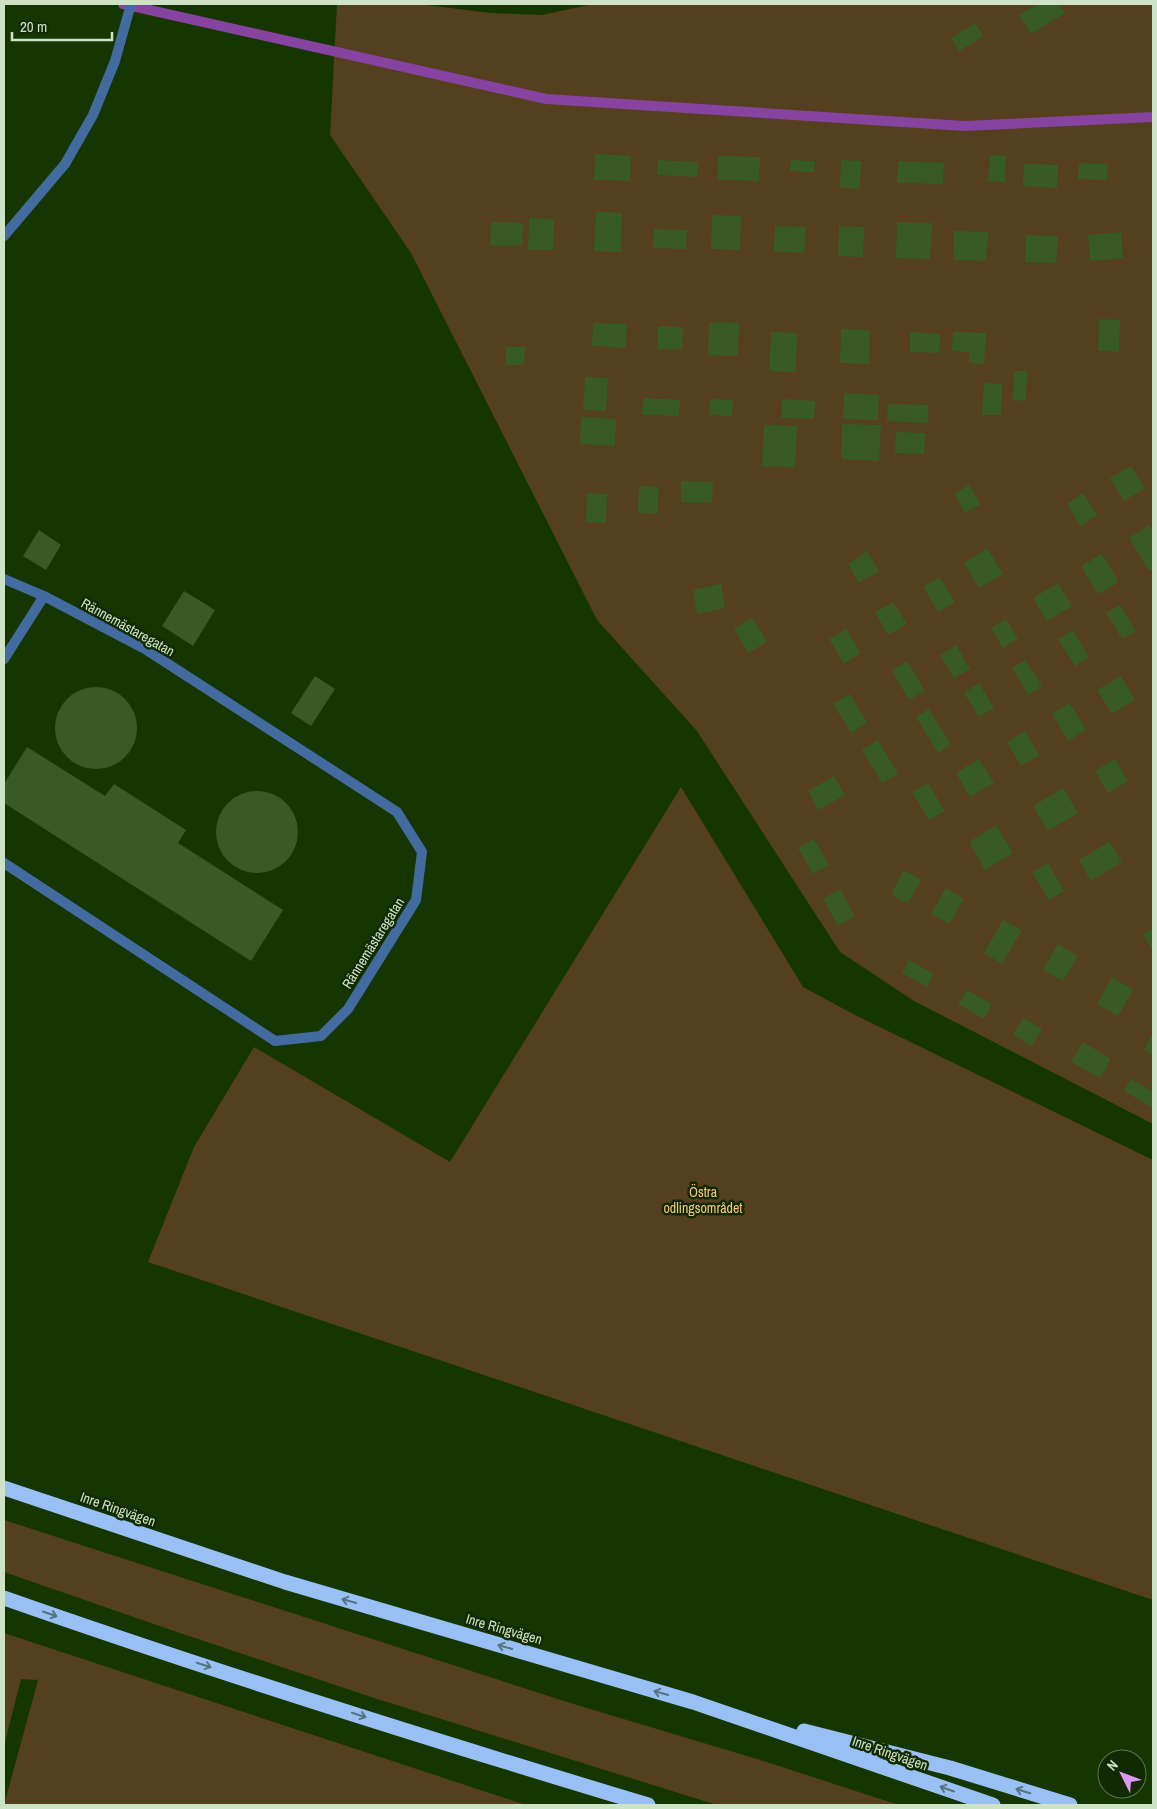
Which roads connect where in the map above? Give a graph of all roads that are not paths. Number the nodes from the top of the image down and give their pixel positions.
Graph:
1 (130, 4) edge
2 (4, 236) edge
3 (4, 579) edge
4 (44, 596) junction
5 (4, 659) edge
6 (4, 863) edge
7 (4, 1488) edge
8 (4, 1598) edge
9 (693, 1702) junction
10 (520, 1767) junction
11 (615, 1805) edge
12 (648, 1805) edge
13 (993, 1805) edge
14 (1070, 1805) edge

1 - 2 lane
3 - 4 lane, Rännemästaregatan
4 - 5 lane
4 - 6 lane, Rännemästaregatan
9 -> 7 highway, Inre Ringvägen
8 -> 10 highway
13 -> 9 highway, Inre Ringvägen
14 -> 9 highway
10 - 11 highway
10 - 12 highway

